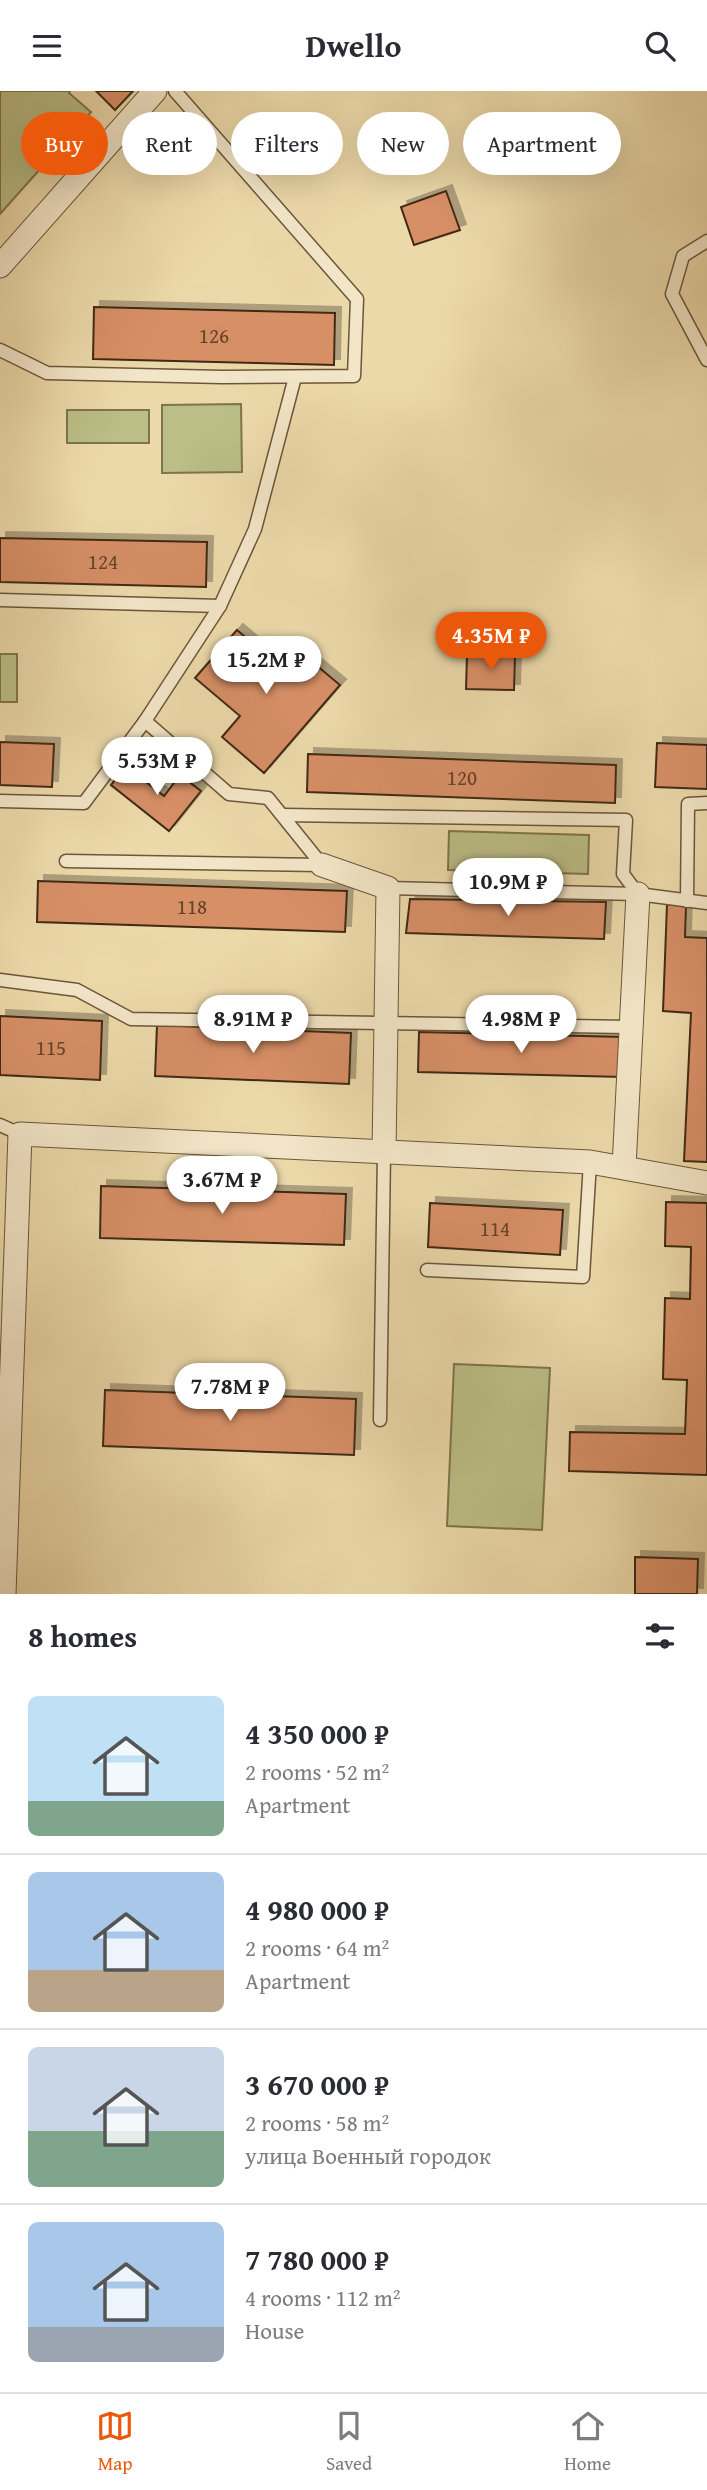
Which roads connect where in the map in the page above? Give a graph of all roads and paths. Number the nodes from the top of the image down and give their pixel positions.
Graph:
1 (155, 91) edge
2 (175, 91) edge
3 (707, 241) edge
4 (0, 265) edge
5 (0, 350) edge
6 (707, 360) edge
7 (295, 377) junction
8 (0, 600) edge
9 (220, 606) junction
10 (145, 721) junction
11 (0, 801) edge
12 (707, 803) edge
13 (283, 815) junction
14 (66, 861) dead end
15 (321, 865) junction
16 (388, 888) junction
17 (638, 894) junction
18 (687, 901) junction
19 (707, 903) edge
20 (0, 980) edge
21 (385, 1024) junction
22 (629, 1027) junction
23 (10, 1130) edge
24 (384, 1153) junction
25 (590, 1162) junction
26 (624, 1167) junction
27 (707, 1183) edge
28 (8, 1269) edge
29 (427, 1270) dead end
30 (380, 1420) dead end
31 (3, 1550) edge
32 (4, 1594) edge

1 - 4 street
2 - 7 lane
3 - 6 lane
5 - 7 lane
7 - 9 lane
8 - 9 lane
9 - 10 lane
10 - 11 lane
10 - 13 lane
12 - 18 lane
13 - 15 lane
13 - 17 lane
14 - 15 lane
15 - 16 street
16 - 17 lane
16 - 21 street
17 - 18 lane
17 - 22 street
18 - 19 lane
20 - 21 lane
21 - 22 lane
21 - 24 street
22 - 26 street
23 - 24 street
23 - 28 street
24 - 25 street
24 - 30 lane
25 - 26 street
25 - 29 lane
26 - 27 street
28 - 31 street
31 - 32 street

